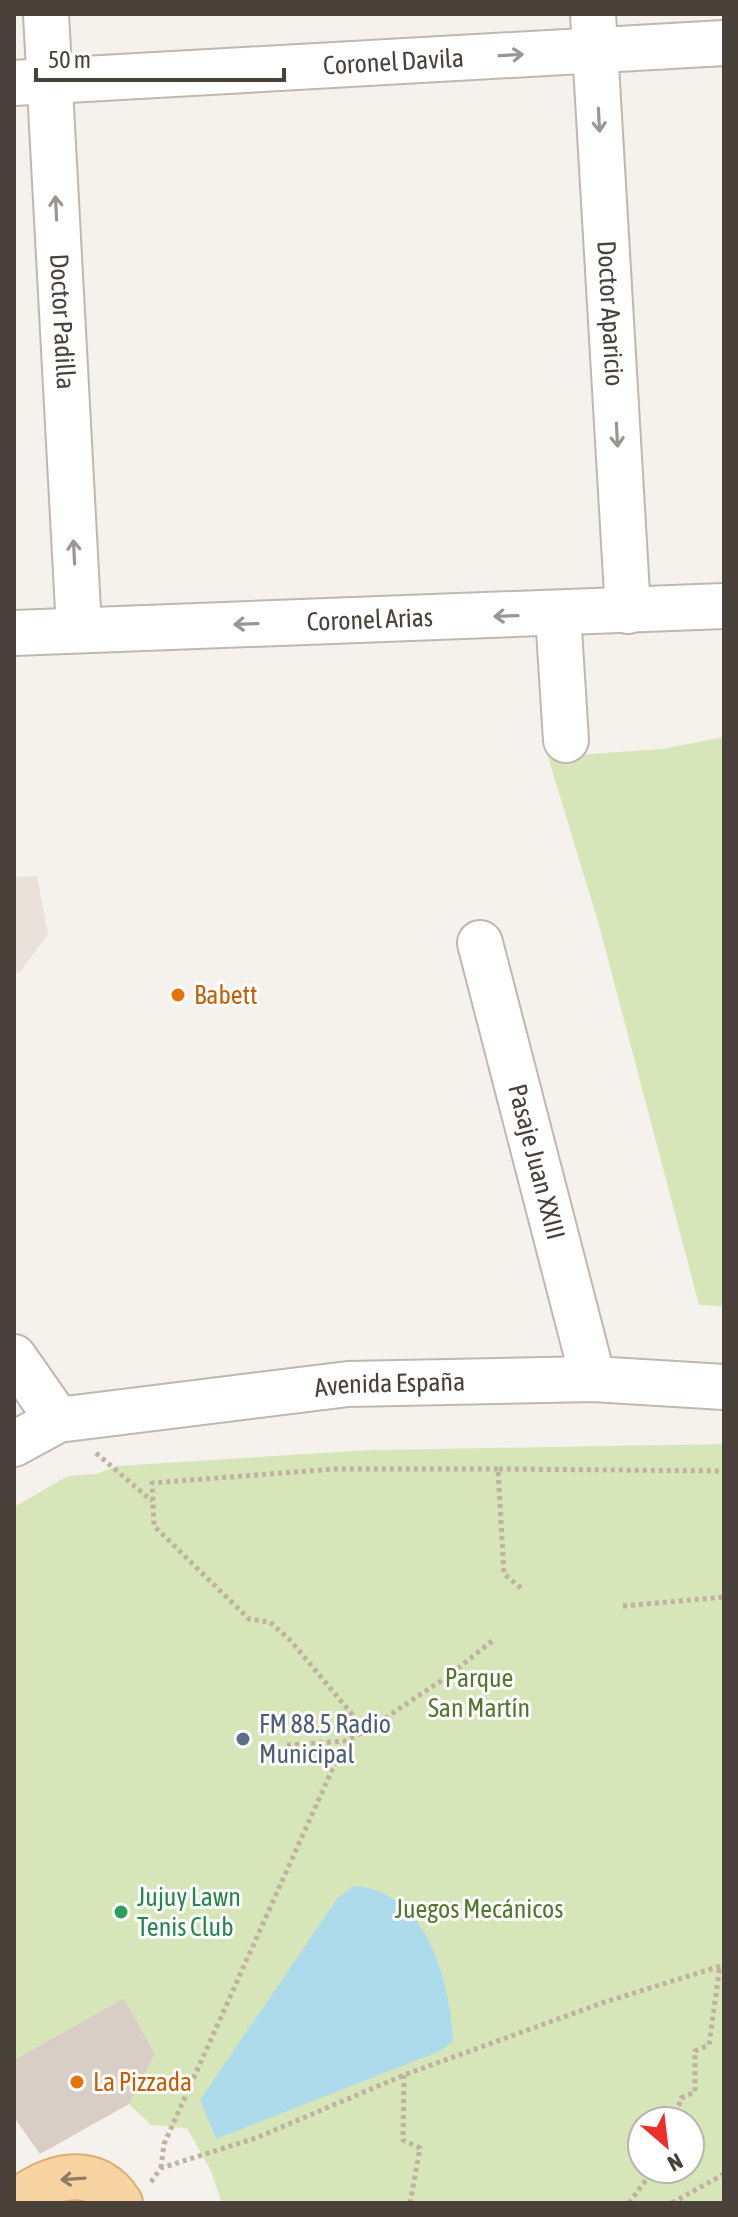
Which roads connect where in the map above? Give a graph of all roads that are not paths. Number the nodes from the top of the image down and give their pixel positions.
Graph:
1 (46, 14) edge
2 (594, 32) edge
3 (724, 43) edge
4 (32, 82) edge
5 (724, 606) edge
6 (628, 611) junction
7 (558, 614) junction
8 (79, 629) junction
9 (14, 633) edge
10 (566, 740) dead end
11 (480, 943) dead end
12 (14, 1357) edge
13 (593, 1379) junction
14 (724, 1387) edge
15 (58, 1420) junction
16 (14, 1444) edge
17 (18, 2197) edge
18 (132, 2197) edge

1 - 4 street, Doctor Padilla
2 - 3 street, Coronel Davila
4 -> 2 street, Coronel Davila
2 -> 6 street, Doctor Aparicio
8 -> 4 street, Doctor Padilla
5 - 6 street, Coronel Arias
6 - 7 street, Coronel Arias
7 -> 8 street, Coronel Arias
7 - 10 street
8 - 9 street, Coronel Arias
11 - 13 street, Pasaje Juan XXIII
12 - 15 street
13 - 14 street, Avenida España
13 - 15 street, Avenida España
15 - 16 street
18 -> 17 main road

